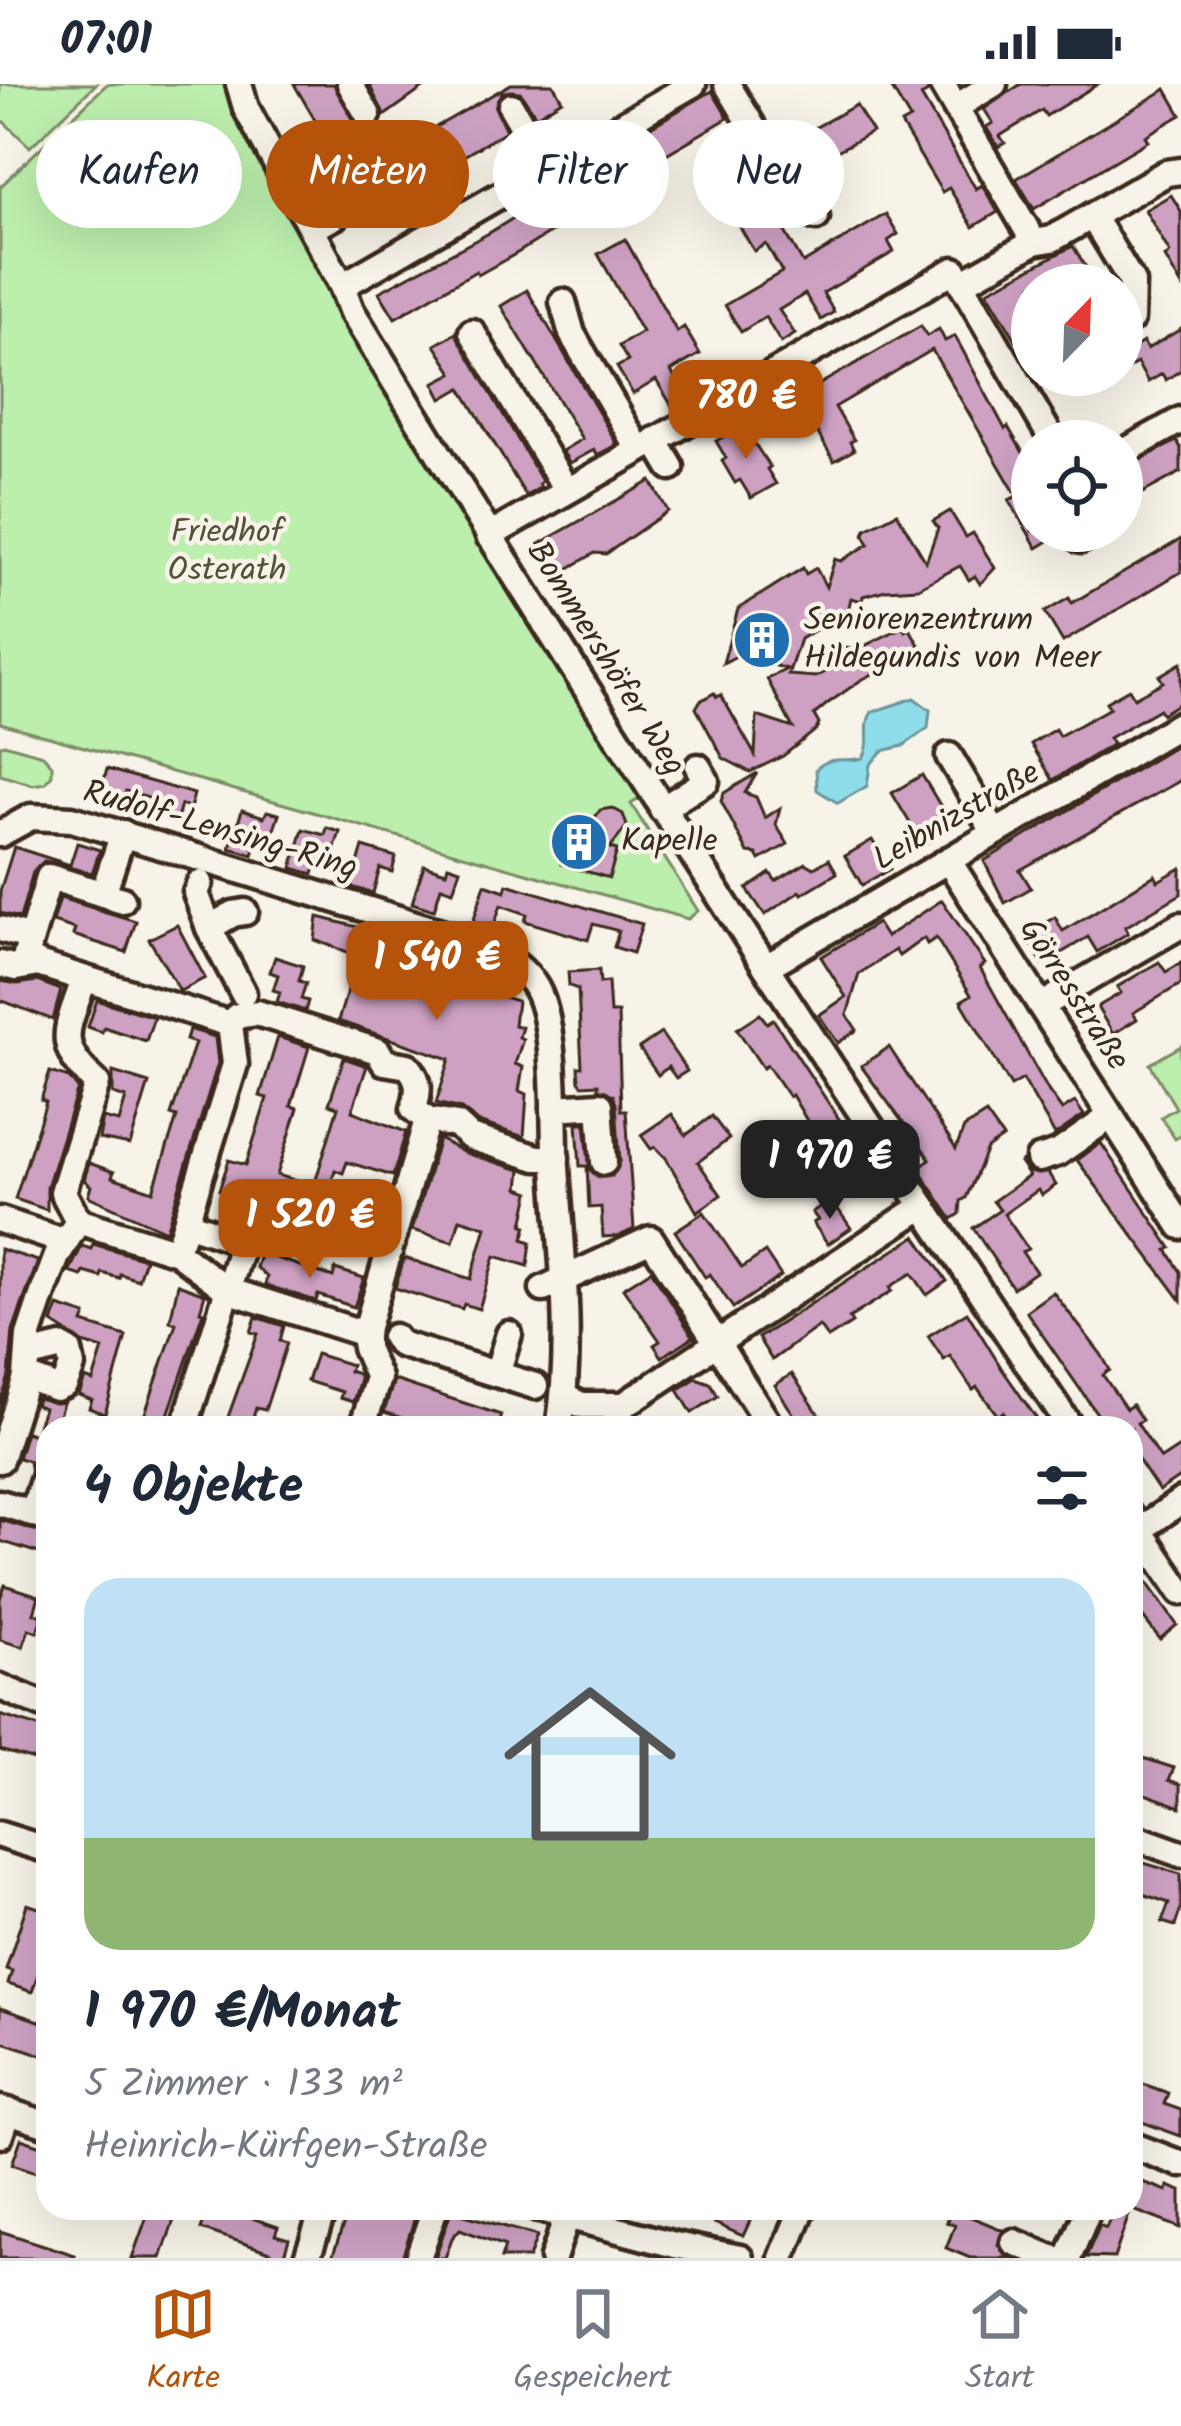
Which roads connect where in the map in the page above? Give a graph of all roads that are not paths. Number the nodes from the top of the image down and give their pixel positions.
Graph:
1 (239, 84) edge
2 (350, 84) edge
3 (693, 84) edge
4 (727, 84) edge
5 (942, 84) edge
6 (994, 84) edge
7 (511, 106) dead end
8 (956, 106) junction
9 (368, 115) dead end
10 (519, 120) edge
11 (630, 120) edge
12 (749, 120) edge
13 (1181, 171) edge
14 (1092, 216) junction
15 (441, 228) edge
16 (312, 229) joint
17 (1034, 242) junction
18 (1121, 264) edge
19 (962, 283) junction
20 (342, 286) junction
21 (563, 302) dead end
22 (472, 332) dead end
23 (1011, 350) edge
24 (1181, 420) edge
25 (1143, 441) edge
26 (647, 445) junction
27 (671, 467) dead end
28 (567, 491) junction
29 (489, 536) junction
30 (1181, 724) edge
31 (949, 756) dead end
32 (698, 767) dead end
33 (662, 809) junction
34 (123, 833) junction
35 (995, 833) junction
36 (0, 834) edge
37 (948, 860) junction
38 (257, 875) junction
39 (200, 883) dead end
40 (209, 928) junction
41 (1178, 933) edge
42 (0, 964) edge
43 (38, 964) junction
44 (766, 967) junction
45 (84, 979) junction
46 (243, 992) dead end
47 (1041, 1006) junction
48 (230, 1024) junction
49 (554, 1108) junction
50 (427, 1120) junction
51 (1113, 1120) junction
52 (556, 1158) junction
53 (604, 1162) dead end
54 (1047, 1167) dead end
55 (922, 1206) junction
56 (0, 1220) edge
57 (186, 1223) junction
58 (1181, 1226) edge
59 (66, 1232) junction
60 (177, 1252) junction
61 (554, 1286) junction
62 (227, 1290) junction
63 (365, 1334) junction
64 (509, 1334) dead end
65 (394, 1337) dead end
66 (718, 1345) junction
67 (497, 1374) junction
68 (535, 1386) dead end
69 (565, 1397) junction
70 (188, 1416) edge
71 (366, 1416) edge
72 (562, 1416) edge
73 (763, 1416) edge
74 (1063, 1416) edge
75 (0, 1460) edge
76 (1181, 1501) edge
77 (0, 1503) edge
78 (36, 1515) edge
79 (1143, 1523) edge
80 (1143, 1540) edge
81 (1181, 1592) edge
82 (0, 1687) edge
83 (36, 1702) edge
84 (0, 1835) edge
85 (1143, 1840) edge
86 (36, 1846) edge
87 (1181, 1854) edge
88 (3, 2118) edge
89 (36, 2123) edge
90 (1143, 2150) edge
91 (1181, 2164) edge
92 (320, 2220) edge
93 (431, 2220) edge
94 (566, 2220) edge
95 (583, 2220) edge
96 (798, 2220) edge
97 (1084, 2220) edge
98 (1014, 2242) dead end
99 (308, 2258) edge
100 (418, 2258) edge
101 (553, 2258) edge
102 (740, 2258) edge
103 (782, 2258) edge
104 (1052, 2258) edge
105 (1068, 2258) edge

1 - 16 street, Bommershöfer Weg
2 - 9 street
3 - 11 street
4 - 12 street
5 - 8 street
6 - 8 street
7 - 10 street
8 - 17 street
13 - 14 street
14 - 17 street
14 - 18 street
15 - 20 street
16 - 20 street, Bommershöfer Weg
17 - 19 street
19 - 23 street
19 - 26 street
20 - 29 street, Bommershöfer Weg
21 - 26 street
22 - 28 street
24 - 25 street
26 - 27 street
26 - 28 street
28 - 29 street
29 - 33 street, Bommershöfer Weg
30 - 35 street, Leibnizstraße
31 - 35 street
32 - 33 street
33 - 44 street, Bommershöfer Weg
34 - 36 street, Rudolf-Lensing-Ring
34 - 38 street, Rudolf-Lensing-Ring
34 - 43 street
35 - 37 street, Leibnizstraße
37 - 44 street, Leibnizstraße
37 - 47 street, Görresstraße
38 - 40 street
38 - 49 street, Rudolf-Lensing-Ring
39 - 40 street
40 - 46 street
41 - 47 street
42 - 43 street
43 - 45 street
44 - 55 street, Bommershöfer Weg
45 - 48 street
45 - 59 street
47 - 51 street, Görresstraße
48 - 50 street
48 - 57 street
49 - 52 street, Rudolf-Lensing-Ring
49 - 53 street
50 - 52 street
50 - 63 street
51 - 54 street
51 - 58 street, Görresstraße
52 - 61 street, Rudolf-Lensing-Ring
55 - 66 street
55 - 74 street, Bommershöfer Weg
56 - 59 street
57 - 60 street
57 - 62 street
59 - 60 street
59 - 75 street
60 - 62 street
61 - 66 street
61 - 69 street, Rudolf-Lensing-Ring
62 - 63 street
62 - 70 street
63 - 71 street
64 - 67 street
65 - 67 street
66 - 69 street
66 - 73 street
67 - 68 street
69 - 72 street, Rudolf-Lensing-Ring
76 - 79 street
77 - 78 street
80 - 81 street
82 - 83 street
84 - 86 street
85 - 87 street
88 - 89 street
90 - 91 street
92 - 99 street
93 - 100 street
94 - 101 street
95 - 102 street
96 - 103 street
97 - 105 street
98 - 104 street

